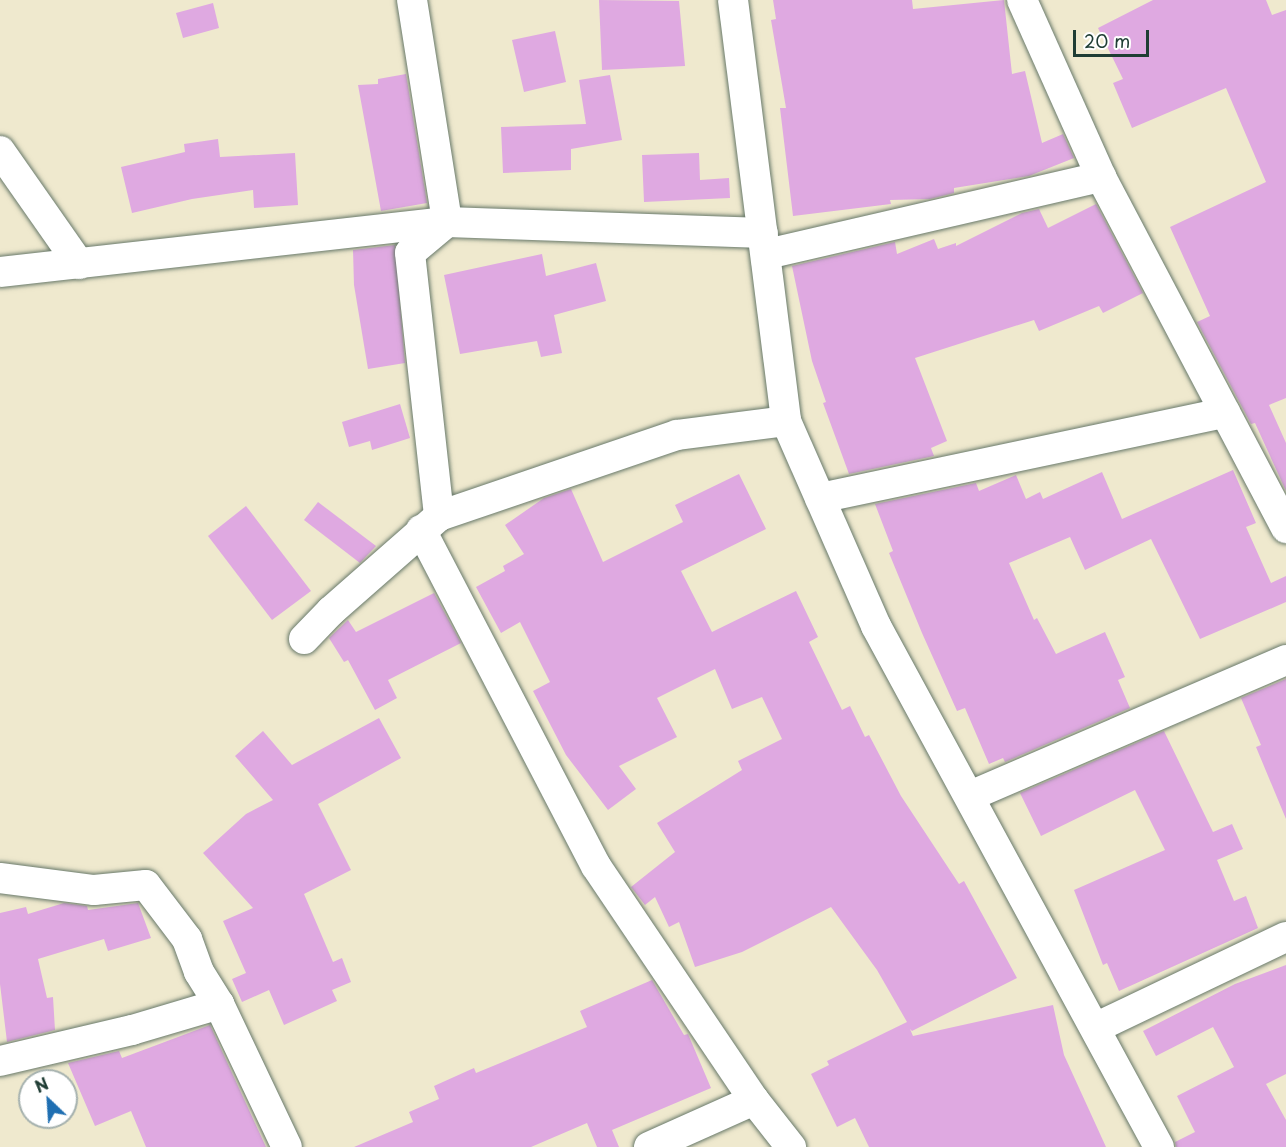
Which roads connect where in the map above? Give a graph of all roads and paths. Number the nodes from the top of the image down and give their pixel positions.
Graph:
1 (412, 0) edge
2 (733, 0) edge
3 (1022, 0) edge
4 (0, 151) edge
5 (1101, 177) junction
6 (447, 222) junction
7 (765, 244) junction
8 (79, 264) junction
9 (0, 272) edge
10 (1225, 413) junction
11 (786, 421) junction
12 (820, 498) junction
13 (430, 523) junction
14 (1286, 528) edge
15 (304, 639) dead end
16 (1286, 660) edge
17 (969, 796) junction
18 (0, 878) edge
19 (1286, 937) edge
20 (219, 1004) junction
21 (1097, 1027) junction
22 (0, 1061) edge
23 (754, 1100) junction
24 (287, 1147) edge
25 (649, 1147) edge
26 (790, 1147) edge
27 (1159, 1147) edge

1 - 6 street
2 - 7 street
3 - 5 street
4 - 8 street
5 - 7 street
5 - 10 street
6 - 7 street
6 - 8 street
6 - 13 street
7 - 11 street
8 - 9 street
10 - 12 street
10 - 14 street
11 - 12 street
11 - 13 street
12 - 17 street
13 - 15 street
13 - 23 street
16 - 17 street
17 - 21 street
18 - 20 street
19 - 21 street
20 - 22 street
20 - 24 street
21 - 27 street
23 - 25 street
23 - 26 street

